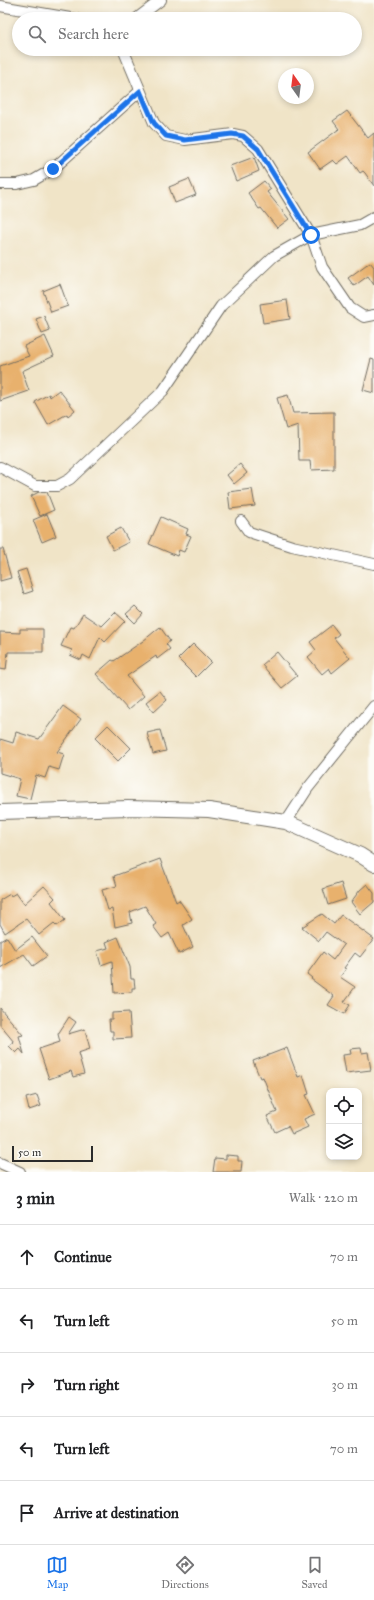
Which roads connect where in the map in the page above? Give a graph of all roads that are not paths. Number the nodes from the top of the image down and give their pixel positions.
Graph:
1 (160, 0) edge
2 (0, 6) edge
3 (35, 12) edge
4 (145, 12) edge
5 (126, 56) edge
6 (140, 91) junction
7 (0, 184) edge
8 (374, 217) edge
9 (311, 235) junction
10 (374, 315) edge
11 (0, 467) edge
12 (241, 521) dead end
13 (374, 564) edge
14 (374, 706) edge
15 (0, 812) edge
16 (286, 822) junction
17 (374, 864) edge
18 (0, 1163) edge
19 (20, 1172) edge

1 - 4 street
2 - 3 street
5 - 6 street
6 - 7 street
6 - 9 street
8 - 9 street
9 - 10 street
9 - 11 street
12 - 13 street
14 - 16 street
15 - 16 main road
16 - 17 main road
18 - 19 street

